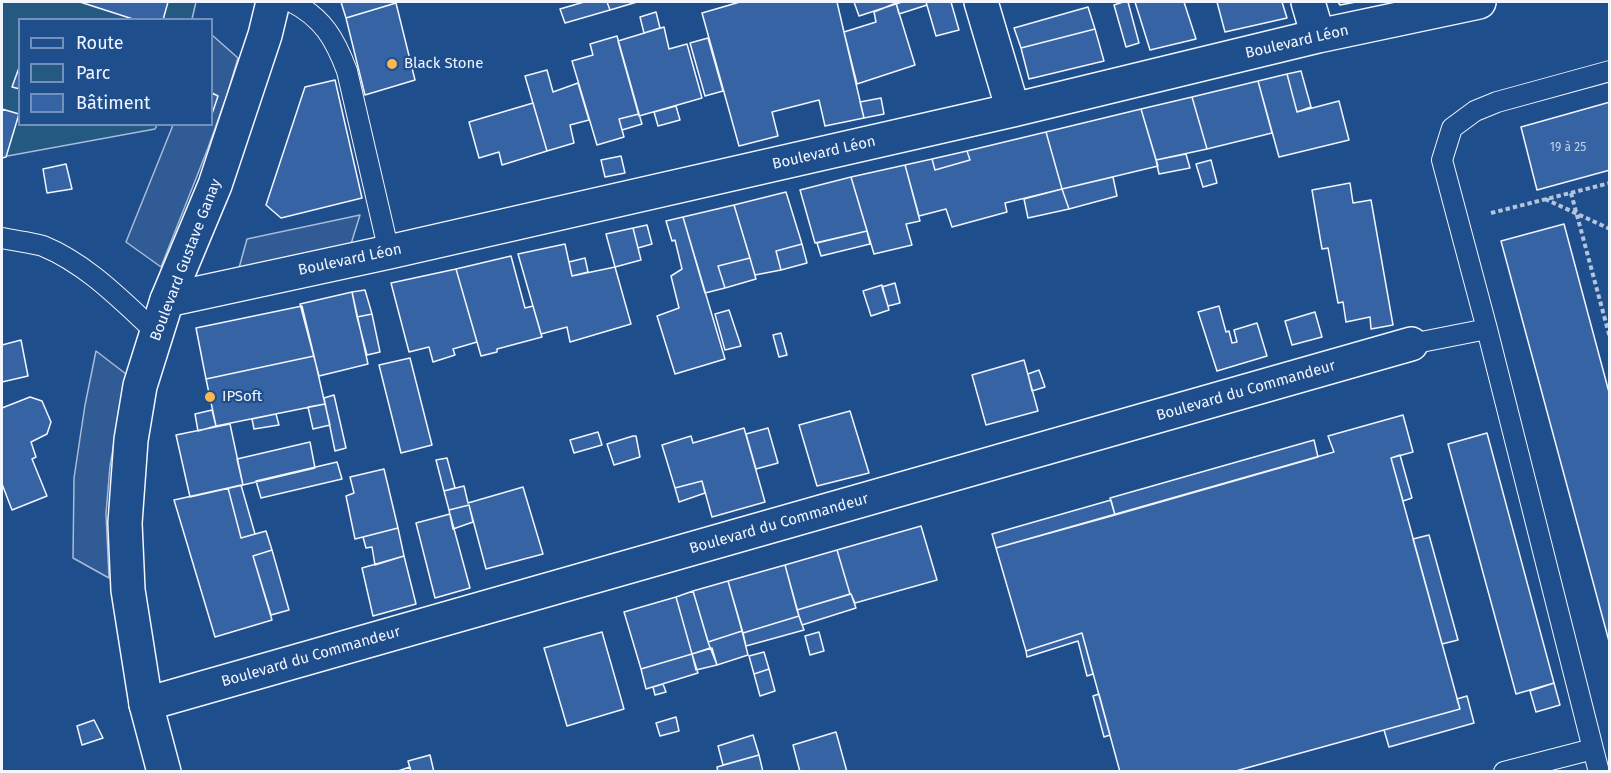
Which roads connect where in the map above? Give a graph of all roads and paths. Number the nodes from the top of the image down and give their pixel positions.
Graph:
1 (273, 2) edge
2 (292, 2) edge
3 (981, 2) edge
4 (1308, 2) edge
5 (1479, 2) edge
6 (1318, 36) junction
7 (1610, 71) edge
8 (1013, 110) junction
9 (1610, 183) edge
10 (1571, 193) junction
11 (1545, 199) junction
12 (1577, 214) junction
13 (1459, 221) junction
14 (1610, 230) edge
15 (2, 238) edge
16 (389, 252) junction
17 (167, 300) junction
18 (1487, 329) junction
19 (157, 333) junction
20 (1610, 338) edge
21 (1411, 344) joint
22 (146, 704) junction
23 (1593, 749) junction
24 (164, 771) edge
25 (1504, 771) edge
26 (1599, 771) edge

1 - 17 street, Boulevard Gustave Ganay
2 - 16 lane
3 - 8 street
4 - 6 street
5 - 6 street, Boulevard Léon
6 - 8 street, Boulevard Léon
7 - 13 lane
8 - 16 street, Boulevard Léon
9 - 10 path
10 - 11 path
10 - 12 path
11 - 12 path
11 - 13 path
12 - 14 path
12 - 20 path
13 - 18 lane
15 - 19 lane
16 - 17 street, Boulevard Léon
17 - 19 street, Boulevard Gustave Ganay
18 - 21 lane
18 - 23 lane
19 - 22 street, Boulevard Gustave Ganay
21 - 22 street, Boulevard du Commandeur
22 - 24 street, Boulevard Gustave Ganay
23 - 25 lane
23 - 26 lane

